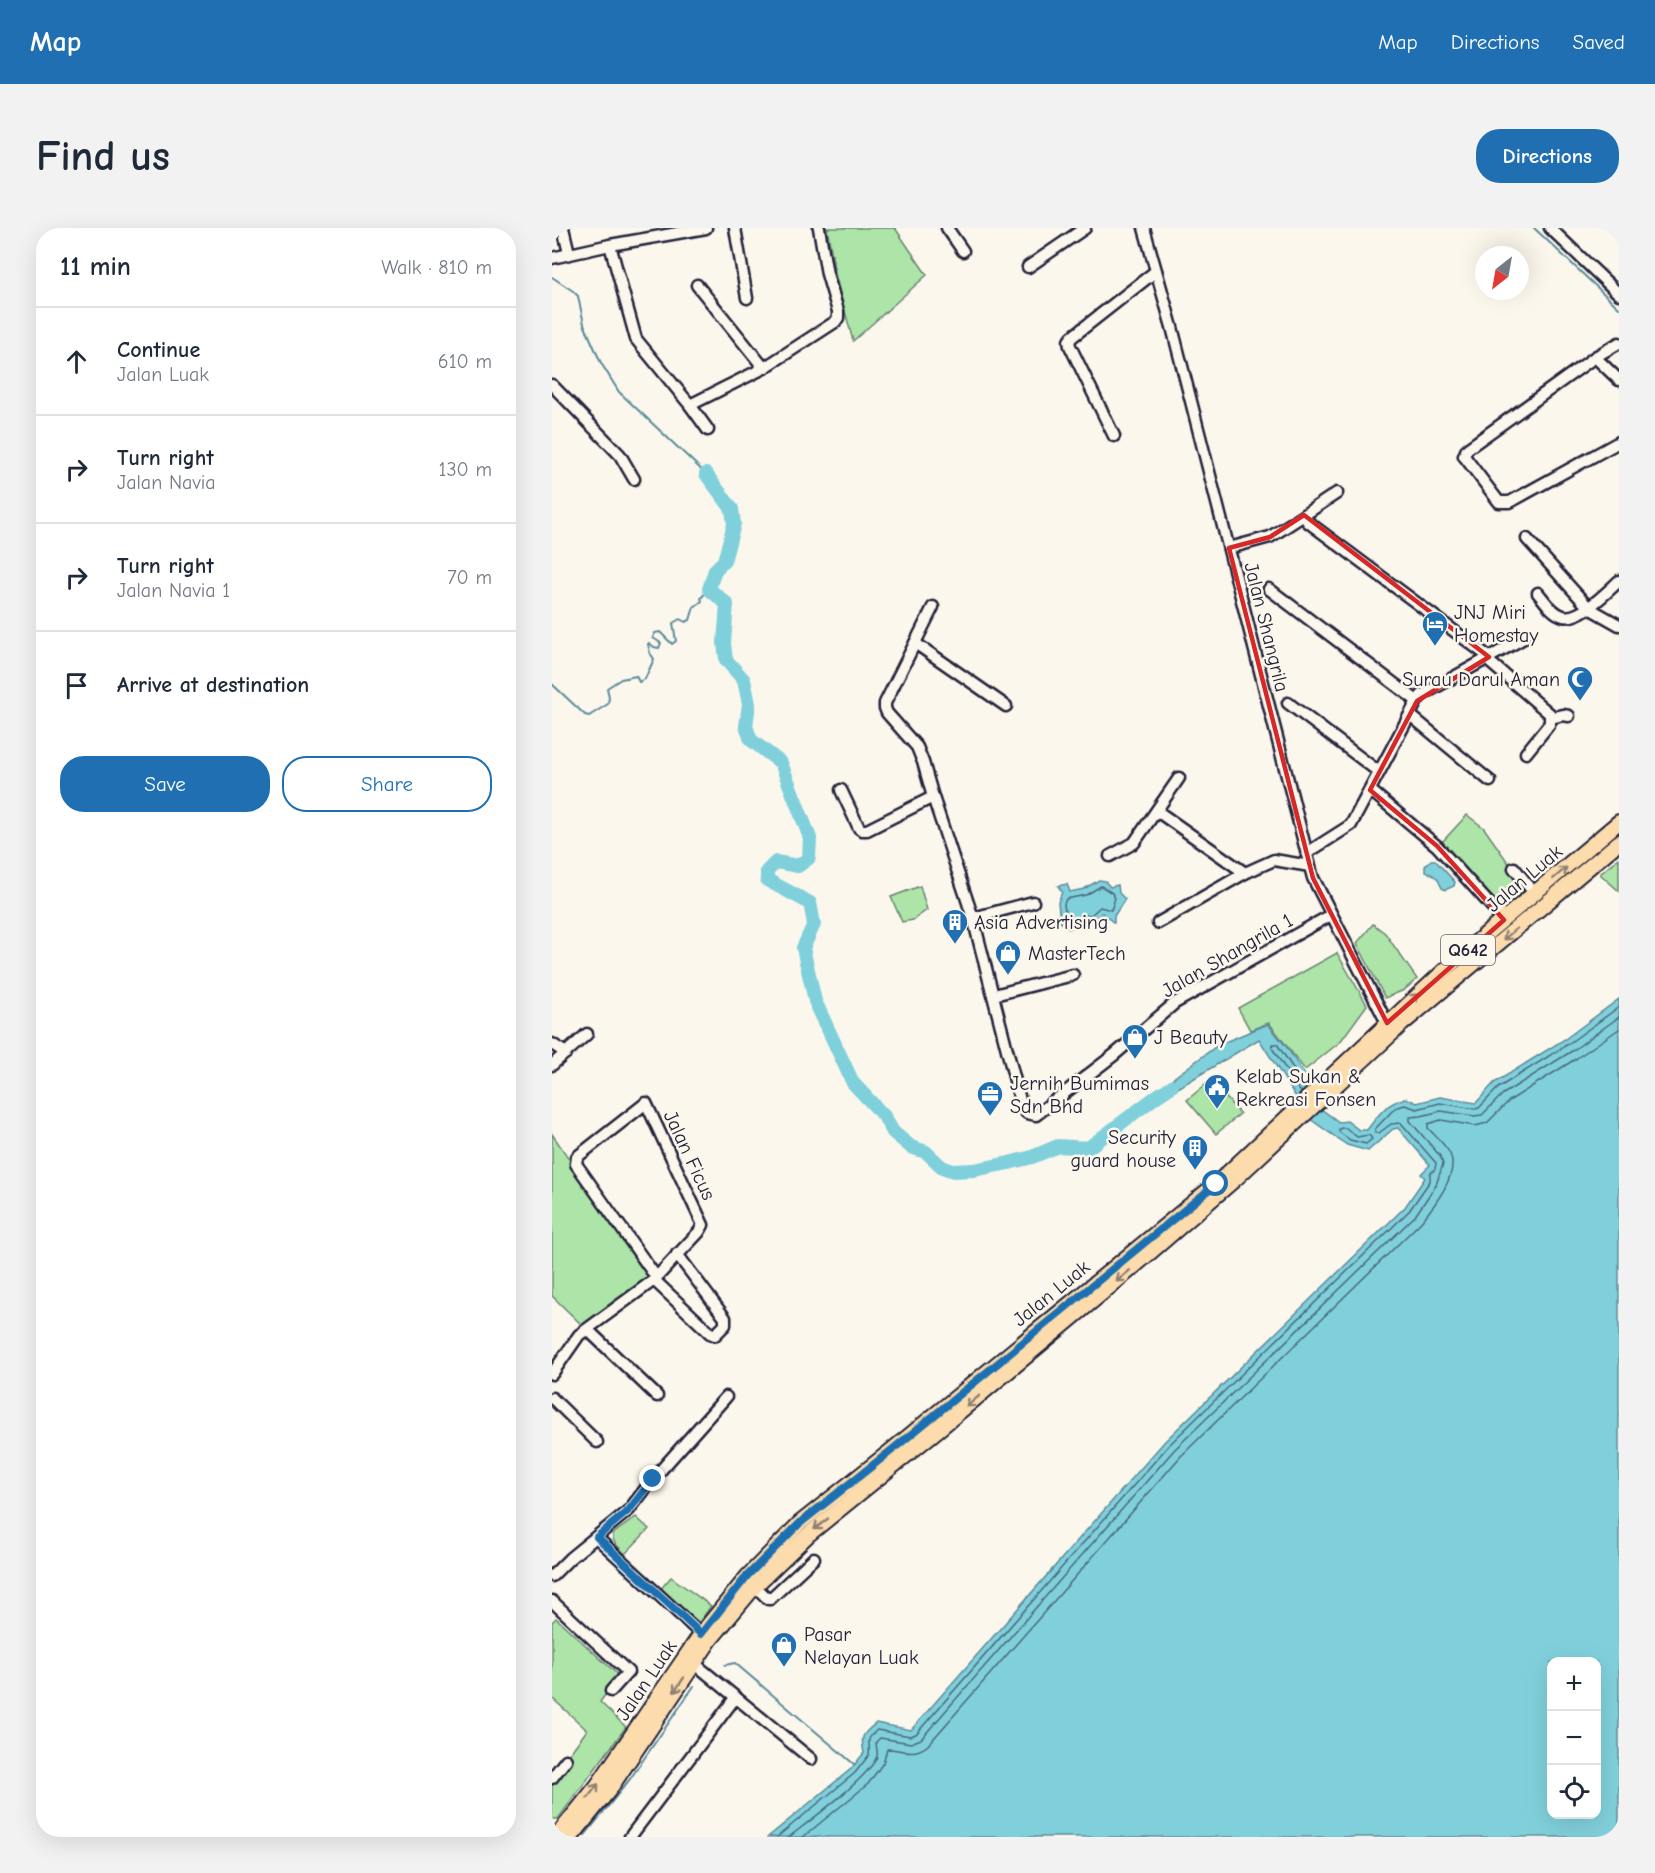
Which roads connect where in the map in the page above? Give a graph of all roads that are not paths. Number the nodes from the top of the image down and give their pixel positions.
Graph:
1 (563, 228) edge
2 (706, 228) edge
3 (735, 228) edge
4 (819, 228) edge
5 (947, 228) edge
6 (1085, 228) edge
7 (1144, 228) edge
8 (1550, 228) edge
9 (610, 245) junction
10 (963, 251) dead end
11 (569, 253) junction
12 (552, 258) edge
13 (1028, 267) dead end
14 (1156, 271) junction
15 (697, 285) dead end
16 (1619, 294) edge
17 (747, 298) dead end
18 (1619, 342) edge
19 (1594, 357) junction
20 (764, 368) junction
21 (1619, 380) edge
22 (552, 385) edge
23 (690, 405) junction
24 (708, 430) dead end
25 (1114, 436) dead end
26 (1619, 442) edge
27 (634, 479) dead end
28 (1337, 493) dead end
29 (1304, 515) junction
30 (1527, 539) dead end
31 (1229, 548) junction
32 (1619, 581) edge
33 (1269, 589) dead end
34 (1538, 593) dead end
35 (933, 608) dead end
36 (1589, 608) junction
37 (1619, 625) edge
38 (1524, 638) dead end
39 (915, 643) junction
40 (1488, 658) junction
41 (1417, 701) junction
42 (1288, 703) dead end
43 (1006, 706) dead end
44 (1410, 715) junction
45 (1569, 716) dead end
46 (1551, 718) junction
47 (1526, 753) dead end
48 (1379, 772) junction
49 (1179, 778) dead end
50 (1490, 781) dead end
51 (841, 790) dead end
52 (1370, 790) junction
53 (933, 797) junction
54 (1157, 811) junction
55 (1619, 822) edge
56 (1619, 842) edge
57 (1307, 853) junction
58 (1110, 856) dead end
59 (1310, 866) junction
60 (1514, 868) dead end
61 (1245, 873) junction
62 (1535, 894) junction
63 (1033, 902) dead end
64 (1331, 915) junction
65 (973, 918) junction
66 (1504, 920) junction
67 (1158, 924) dead end
68 (1072, 975) dead end
69 (994, 995) junction
70 (1388, 1023) junction
71 (587, 1034) dead end
72 (552, 1044) edge
73 (566, 1053) junction
74 (552, 1065) edge
75 (1327, 1088) junction
76 (1290, 1123) junction
77 (677, 1254) junction
78 (655, 1279) junction
79 (588, 1330) junction
80 (552, 1374) edge
81 (657, 1396) dead end
82 (726, 1396) dead end
83 (552, 1398) edge
84 (940, 1428) junction
85 (597, 1442) dead end
86 (892, 1450) junction
87 (891, 1469) junction
88 (842, 1488) junction
89 (597, 1537) junction
90 (814, 1558) dead end
91 (552, 1576) edge
92 (755, 1586) junction
93 (552, 1601) edge
94 (701, 1634) junction
95 (694, 1663) junction
96 (611, 1691) dead end
97 (735, 1698) junction
98 (810, 1759) dead end
99 (566, 1760) dead end
100 (552, 1778) edge
101 (559, 1835) edge
102 (630, 1837) edge

1 - 11 street
2 - 9 street
3 - 17 street
4 - 20 street
5 - 10 street
6 - 13 street
7 - 14 street, Jalan Shangrila
8 - 16 street
9 - 11 street
9 - 23 street
11 - 12 street
14 - 25 street
14 - 31 street, Jalan Shangrila
15 - 20 street
18 - 19 street
19 - 21 street
19 - 26 street
20 - 23 street
22 - 27 street
23 - 24 street
28 - 29 street
29 - 31 street
29 - 40 street
30 - 36 street
31 - 57 street, Jalan Shangrila
32 - 36 street
33 - 41 street
34 - 36 street
35 - 39 street
36 - 37 street
38 - 40 street
39 - 43 street
39 - 53 street
40 - 41 street
40 - 46 street
41 - 44 street
42 - 48 street
44 - 48 street
44 - 50 street
45 - 46 street
46 - 47 street
48 - 52 street
49 - 54 street
51 - 53 street
52 - 57 street
52 - 66 street
53 - 65 street
54 - 58 street
54 - 61 street
62 -> 55 main road, Jalan Luak / Q642
56 -> 75 main road, Jalan Luak / Q642
57 - 59 street, Jalan Shangrila
59 - 61 street
59 - 64 street, Jalan Shangrila
60 - 62 street
61 - 67 street
62 - 66 main road, Jalan Luak / Q642
63 - 65 street
64 - 69 street, Jalan Shangrila 1
64 - 70 street, Jalan Shangrila
65 - 69 street
70 -> 66 main road, Jalan Luak / Q642
68 - 69 street
70 - 75 main road, Jalan Luak / Q642
71 - 73 street
72 - 73 street
73 - 74 street
75 - 76 main road, Jalan Luak / Q642
76 -> 84 main road, Jalan Luak / Q642
76 - 86 main road, Jalan Luak / Q642
77 - 78 street, Jalan Ficus
77 - 78 street
77 - 78 street, Jalan Ficus
78 - 79 street, Jalan Ficus
79 - 80 street, Jalan Ficus
79 - 81 street
82 - 89 street
83 - 85 street
84 - 86 main road
84 - 87 main road, Jalan Luak / Q642
86 - 88 main road, Jalan Luak / Q642
87 - 88 main road
87 -> 92 main road, Jalan Luak / Q642
88 - 94 main road, Jalan Luak / Q642
89 - 91 street
89 - 94 street
90 - 92 street
92 - 95 main road, Jalan Luak / Q642
93 - 96 street
101 -> 94 main road, Jalan Luak / Q642
95 - 97 street
95 -> 101 main road, Jalan Luak / Q642
97 - 98 street
97 - 102 street
99 - 100 street

